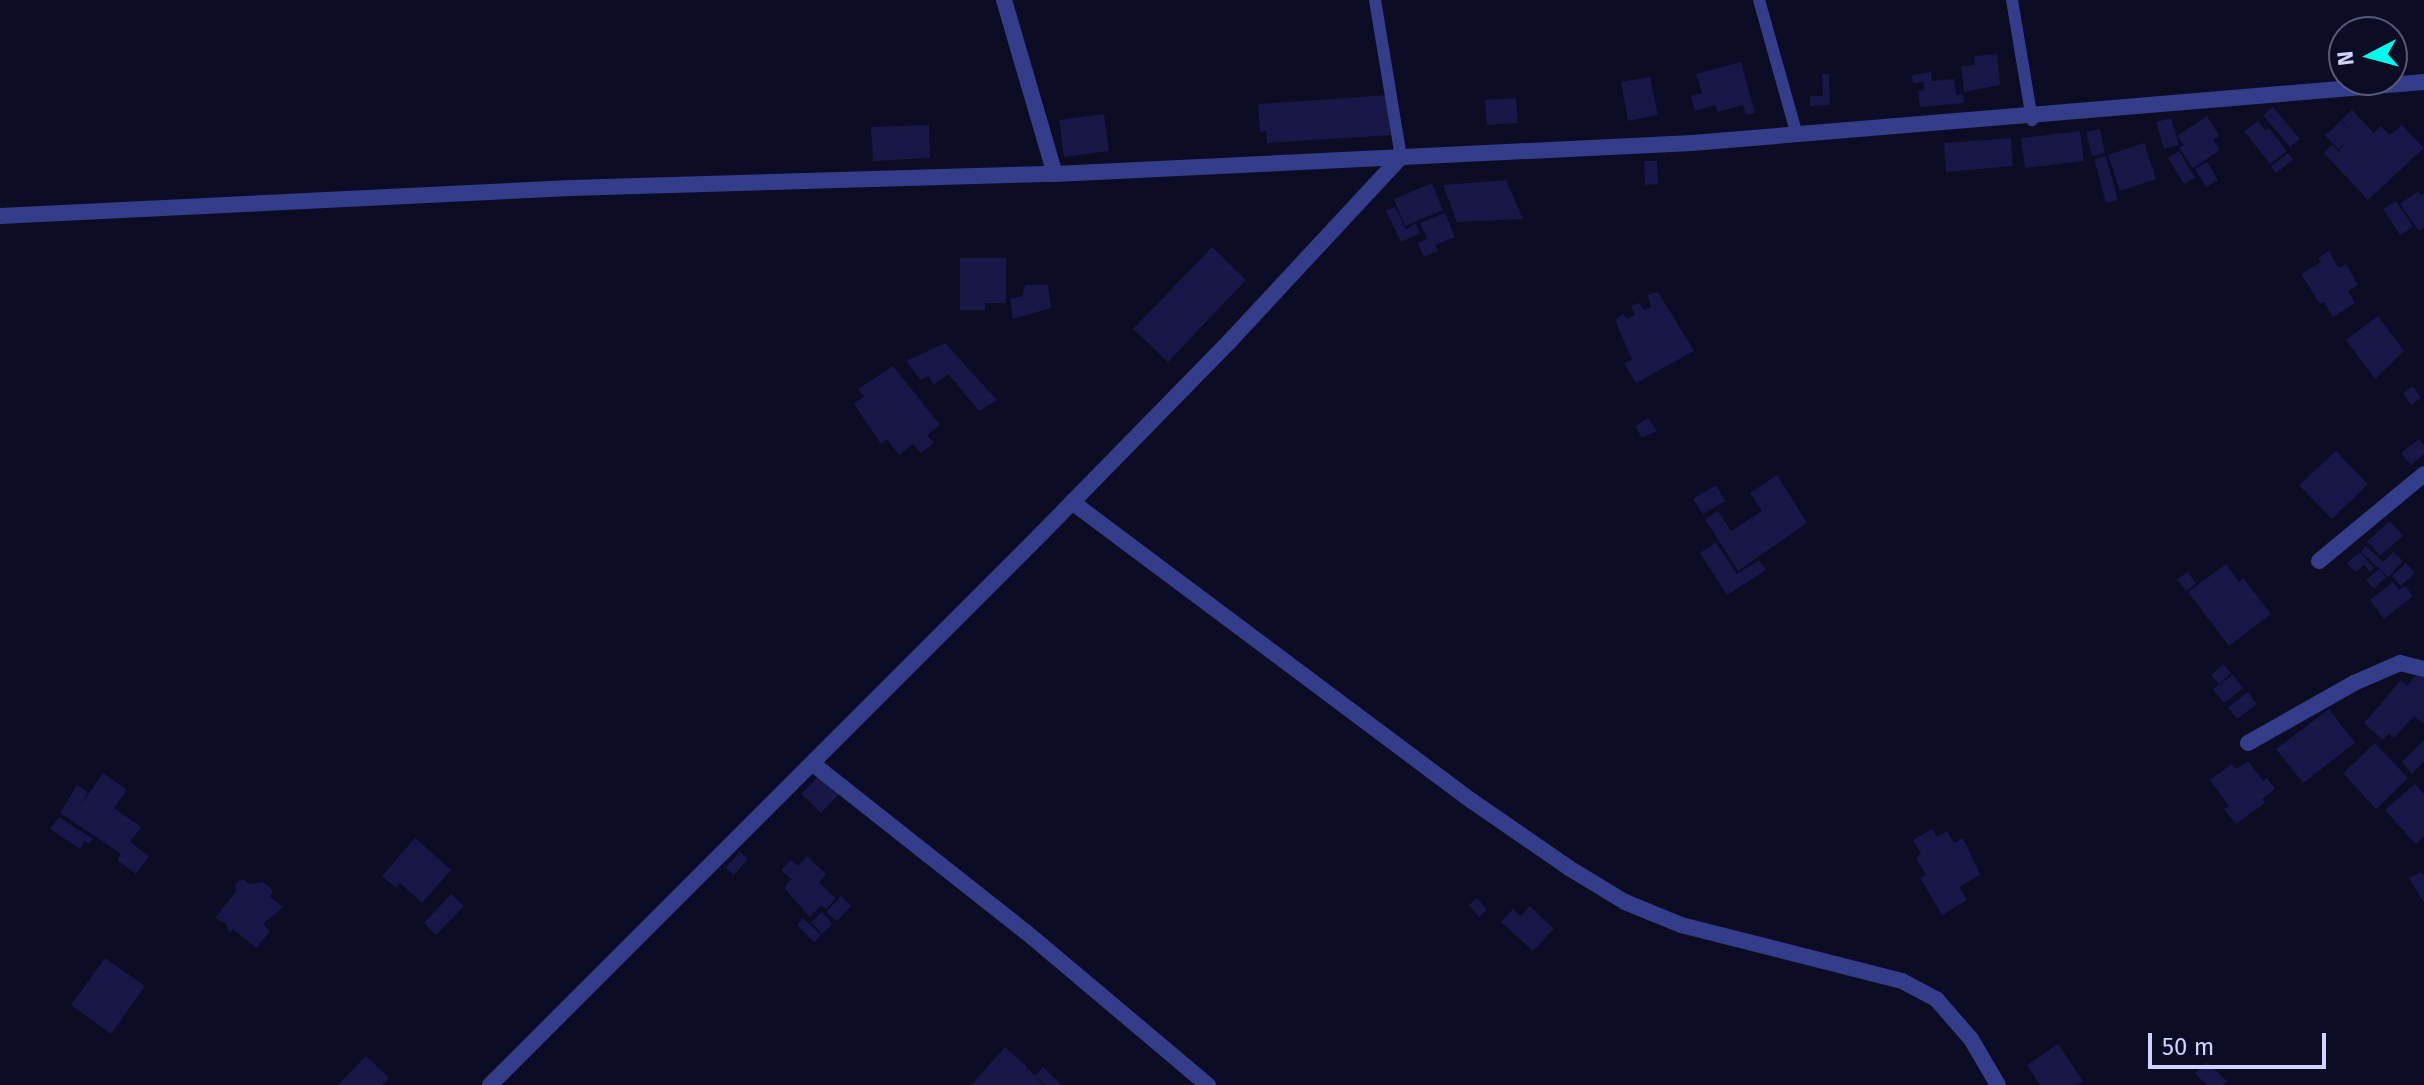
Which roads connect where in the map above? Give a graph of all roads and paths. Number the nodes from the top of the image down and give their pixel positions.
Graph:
1 (1004, 0) edge
2 (1375, 0) edge
3 (1759, 0) edge
4 (2012, 0) edge
5 (2424, 82) edge
6 (2031, 117) junction
7 (1797, 135) junction
8 (1401, 157) junction
9 (1055, 174) junction
10 (0, 216) edge
11 (2424, 474) edge
12 (1072, 502) junction
13 (2319, 561) dead end
14 (2424, 669) edge
15 (2248, 743) dead end
16 (813, 764) junction
17 (490, 1085) edge
18 (1208, 1085) edge
19 (1998, 1085) edge

1 - 9 street
2 - 8 lane
3 - 7 lane
4 - 6 lane
5 - 6 street
6 - 7 street
7 - 8 street
8 - 9 street
8 - 12 street
9 - 10 street
11 - 13 street
12 - 16 street
12 - 19 street
14 - 15 street
16 - 17 street
16 - 18 street

